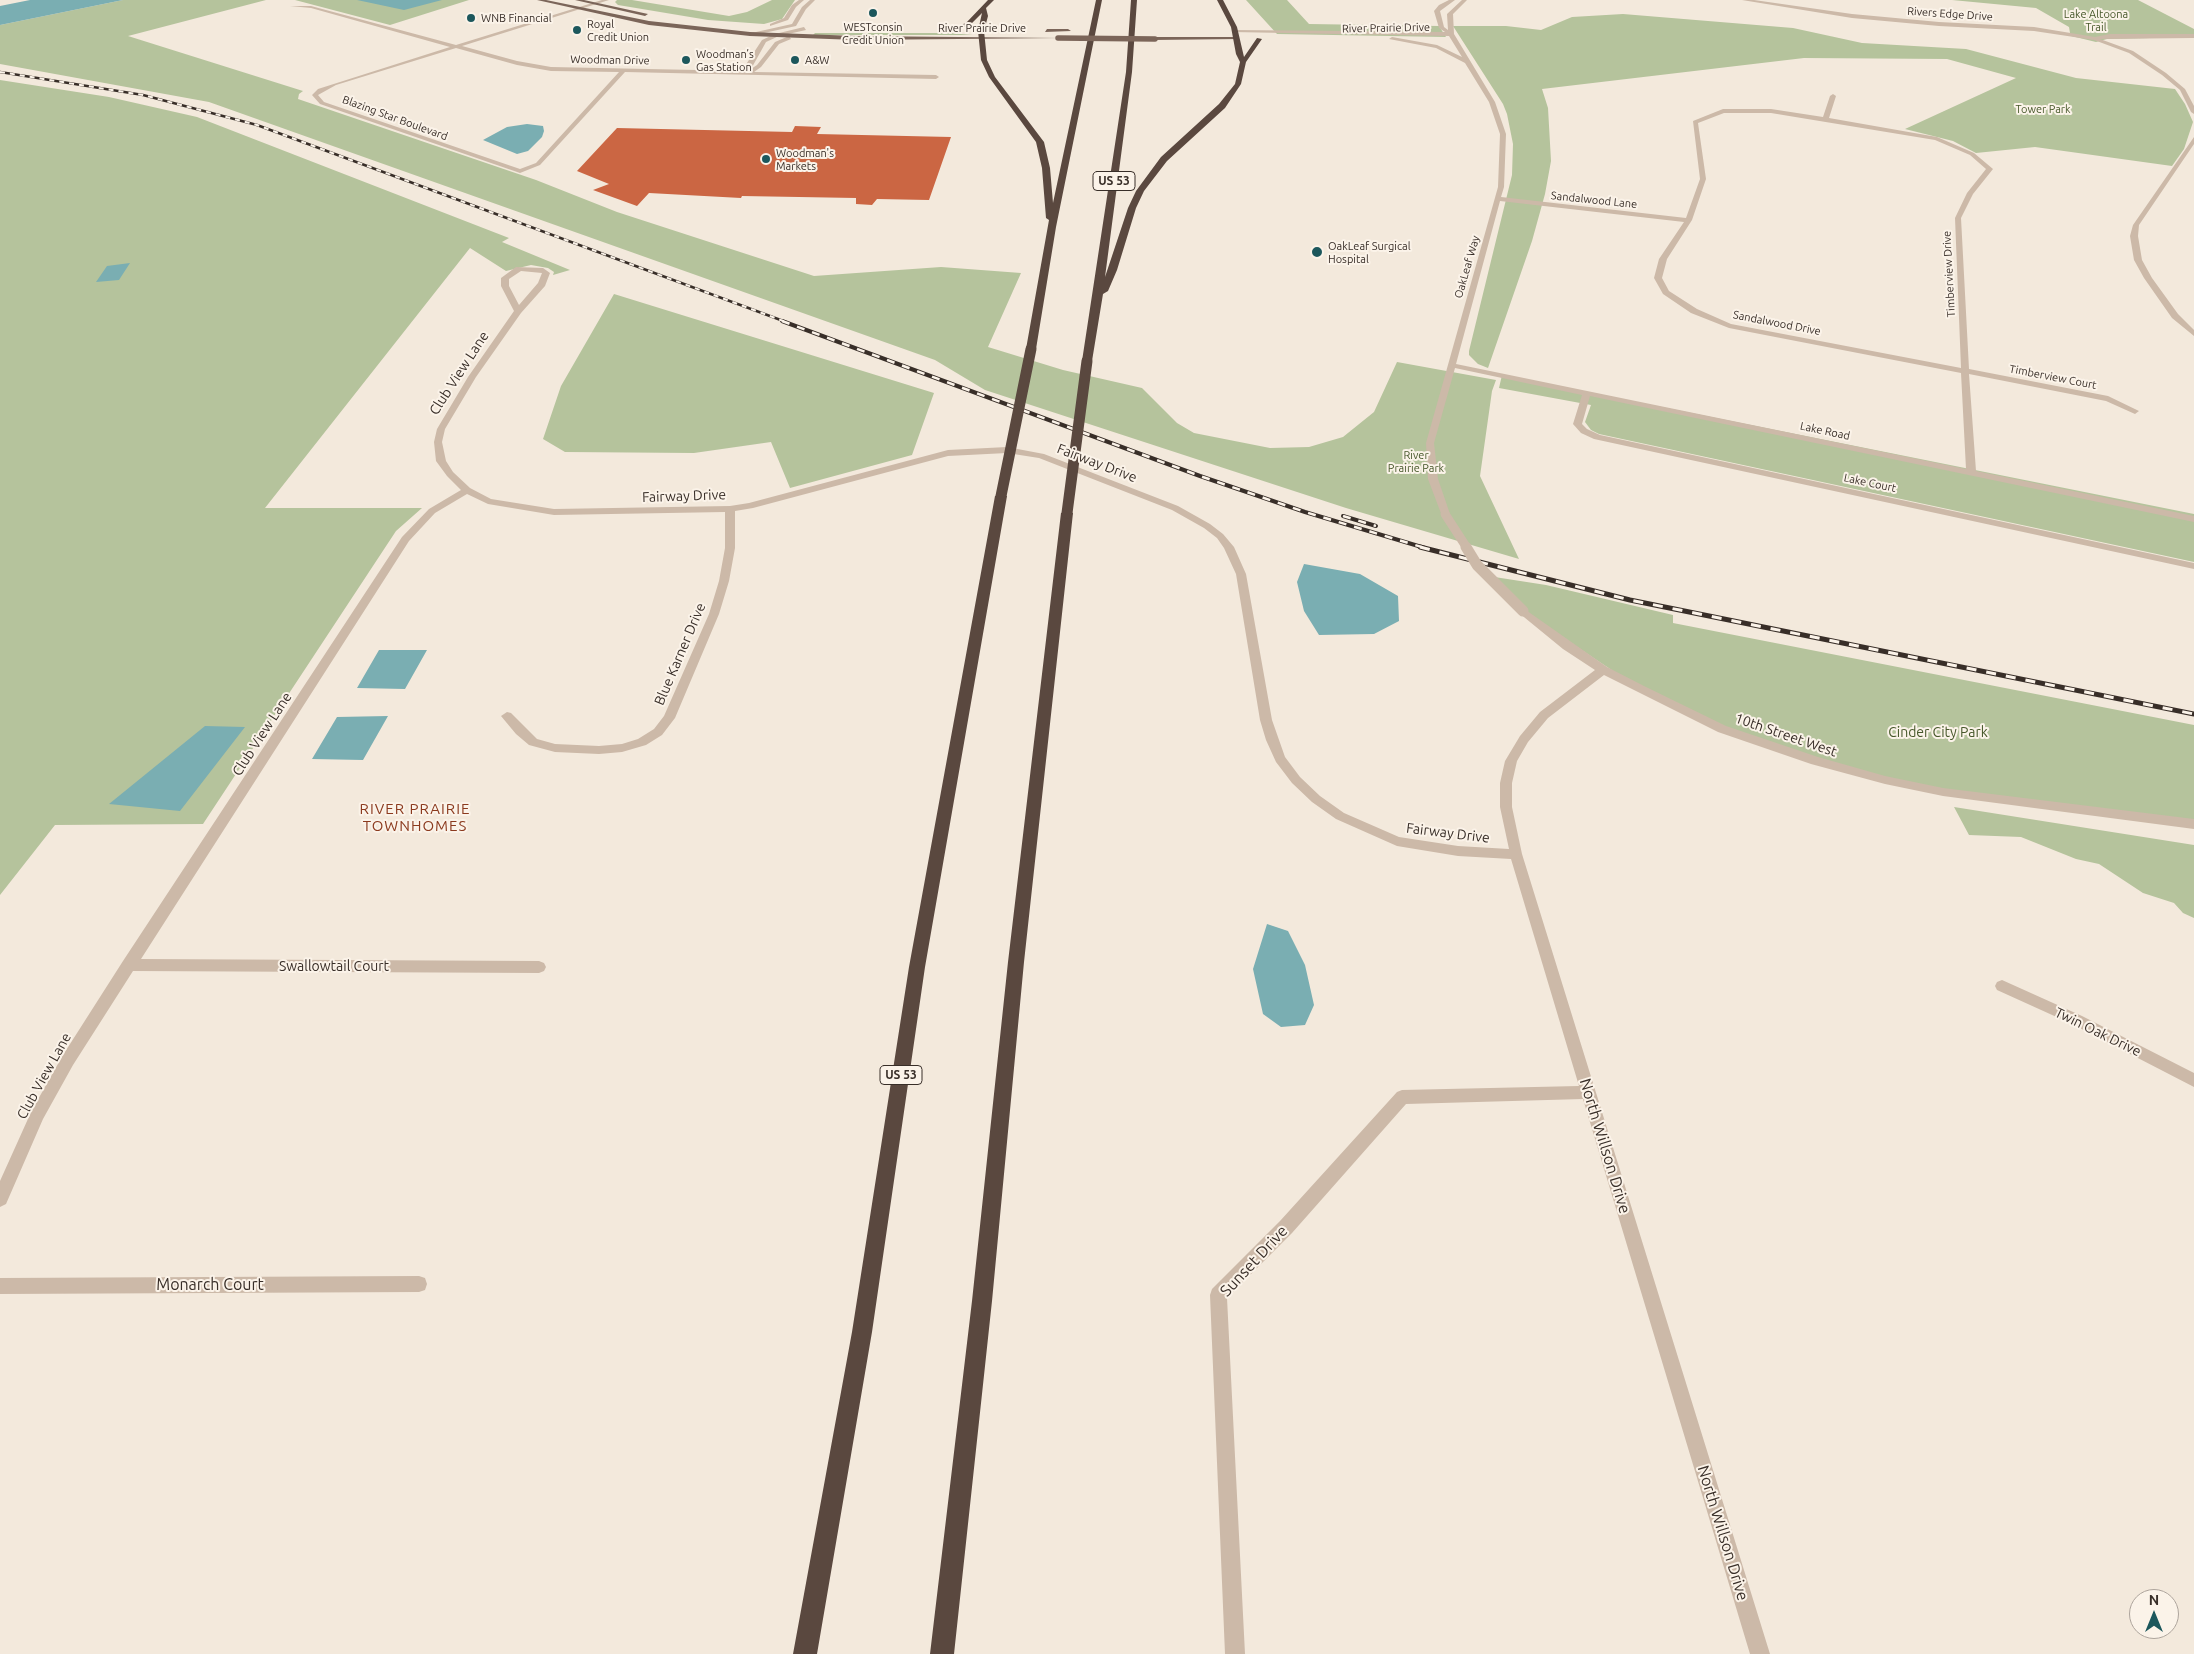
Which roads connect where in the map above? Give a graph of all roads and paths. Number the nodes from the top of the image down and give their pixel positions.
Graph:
1 (539, 0) edge
2 (576, 0) edge
3 (607, 0) edge
4 (802, 0) edge
5 (812, 0) edge
6 (991, 0) edge
7 (1099, 0) edge
8 (1134, 0) edge
9 (1220, 0) edge
10 (1450, 0) edge
11 (1744, 0) edge
12 (586, 1) edge
13 (1463, 2) edge
14 (595, 4) junction
15 (292, 6) dead end
16 (567, 7) junction
17 (984, 9) junction
18 (578, 10) junction
19 (650, 15) dead end
20 (696, 21) dead end
21 (717, 23) dead end
22 (754, 26) dead end
23 (764, 27) junction
24 (783, 28) junction
25 (804, 29) junction
26 (839, 30) dead end
27 (938, 31) dead end
28 (947, 31) junction
29 (500, 32) junction
30 (1136, 32) dead end
31 (1225, 32) dead end
32 (750, 34) junction
33 (1450, 34) junction
34 (777, 35) junction
35 (982, 35) junction
36 (1236, 35) junction
37 (796, 36) junction
38 (2194, 36) edge
39 (1259, 39) junction
40 (1387, 39) junction
41 (2095, 39) junction
42 (456, 46) junction
43 (1466, 61) junction
44 (1243, 62) junction
45 (623, 71) junction
46 (748, 73) junction
47 (936, 77) dead end
48 (1832, 96) dead end
49 (2194, 112) edge
50 (1825, 120) junction
51 (2194, 139) edge
52 (1497, 199) junction
53 (1689, 220) junction
54 (1052, 227) junction
55 (1097, 303) junction
56 (518, 311) junction
57 (2194, 334) edge
58 (1451, 365) junction
59 (1965, 371) junction
60 (1587, 393) junction
61 (2135, 411) dead end
62 (1971, 472) junction
63 (467, 490) junction
64 (730, 509) junction
65 (1446, 514) joint
66 (2194, 519) edge
67 (2194, 566) edge
68 (1603, 670) junction
69 (507, 716) dead end
70 (2194, 824) edge
71 (1516, 854) junction
72 (128, 965) junction
73 (539, 967) dead end
74 (2002, 986) dead end
75 (2194, 1080) edge
76 (1588, 1092) junction
77 (0, 1199) edge
78 (419, 1284) dead end
79 (0, 1286) edge
80 (805, 1654) edge
81 (942, 1654) edge
82 (1235, 1654) edge
83 (1760, 1654) edge

1 - 16 main road, River Prairie Drive
2 - 12 main road
3 - 14 street, Blazing Star Boulevard
4 - 23 street
5 - 24 street
6 - 17 highway
7 - 54 highway, US 53
8 - 55 highway, US 53
9 - 36 highway
10 - 13 street
10 - 33 street
11 - 41 street, Rivers Edge Drive
12 - 14 main road
12 - 16 street, Blazing Star Boulevard
13 - 33 street
14 - 18 street, Blazing Star Boulevard
14 - 19 main road
15 - 42 street, Woodman Drive
16 - 18 main road, River Prairie Drive
16 - 29 street, Blazing Star Boulevard
17 - 28 highway
17 - 35 highway
18 - 29 street, Blazing Star Boulevard
18 - 32 main road, River Prairie Drive
20 - 21 main road
22 - 23 main road
23 - 24 main road
24 - 25 main road
24 - 32 street
25 - 26 main road
25 - 34 street
27 - 28 main road, River Prairie Drive
28 - 35 main road, River Prairie Drive
29 - 42 street, Blazing Star Boulevard
30 - 35 main road, River Prairie Drive
31 - 36 main road, River Prairie Drive
32 - 34 main road, River Prairie Drive
33 - 36 street, River Prairie Drive
33 - 40 street, River Prairie Drive
33 - 43 street, OakLeaf Way
34 - 37 main road, River Prairie Drive
34 - 46 street
35 - 36 main road, River Prairie Drive, bridge
35 - 37 main road, River Prairie Drive
35 - 54 highway
36 - 39 street, River Prairie Drive
36 - 44 highway
37 - 46 street
38 - 41 street
39 - 40 street, River Prairie Drive
39 - 44 highway
40 - 43 street
41 - 49 street
42 - 45 street, Woodman Drive
42 - 45 street, Blazing Star Boulevard
43 - 52 street, OakLeaf Way
44 - 55 highway
45 - 46 street, Woodman Drive
46 - 47 street, Woodman Drive
48 - 50 street
50 - 53 street, Sandalwood Drive
50 - 59 street, Timberview Drive
51 - 57 street
52 - 53 street, Sandalwood Lane
52 - 58 street, OakLeaf Way
53 - 59 street, Sandalwood Drive
54 - 80 highway, US 53, bridge
55 - 81 highway, US 53, bridge
56 - 56 street, Club View Lane
56 - 63 street, Club View Lane
58 - 60 street, Lake Road
58 - 65 street, OakLeaf Way
59 - 61 street, Timberview Court
59 - 62 street, Timberview Drive
60 - 62 street, Lake Road
60 - 67 street, Lake Court
62 - 66 street, Lake Road
63 - 64 street, Fairway Drive
63 - 72 street, Club View Lane
64 - 69 street, Blue Karner Drive
64 - 71 street, Fairway Drive
65 - 68 street, 10th Street West, bridge
68 - 70 street, 10th Street West
68 - 71 street, North Willson Drive
71 - 76 street, North Willson Drive
72 - 73 street, Swallowtail Court
72 - 77 street, Club View Lane
74 - 75 street, Twin Oak Drive
76 - 82 street, Sunset Drive
76 - 83 street, North Willson Drive
78 - 79 street, Monarch Court

